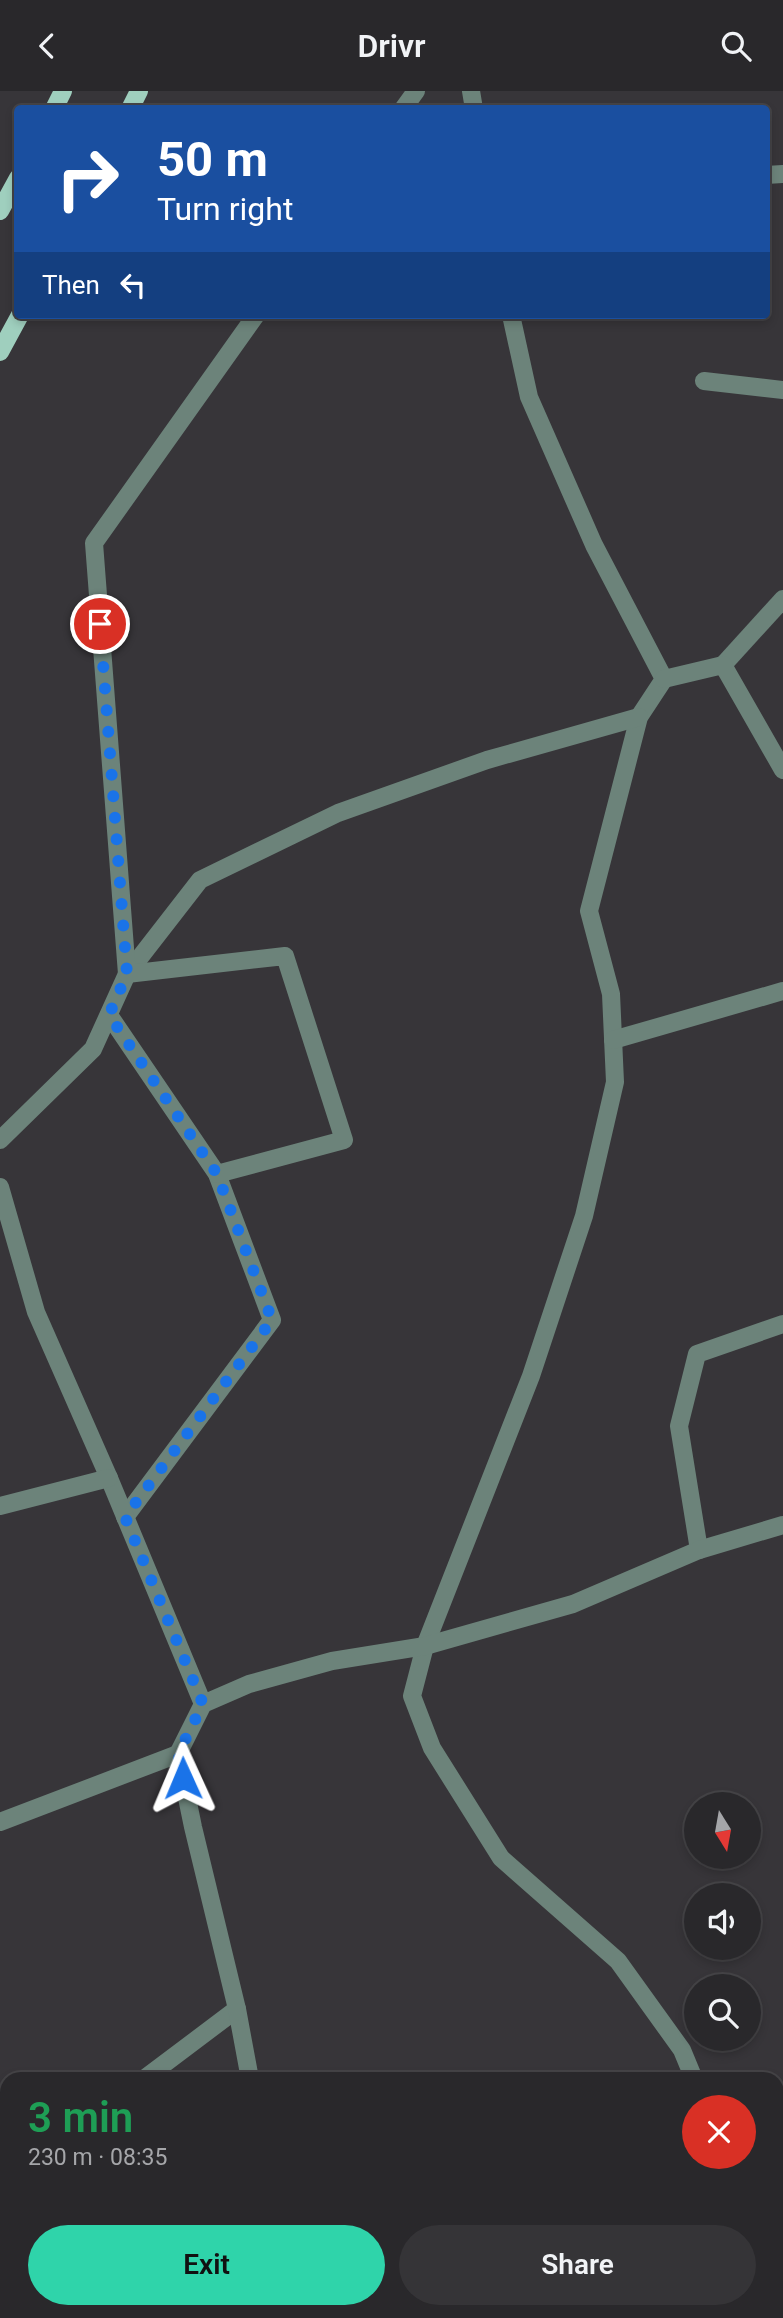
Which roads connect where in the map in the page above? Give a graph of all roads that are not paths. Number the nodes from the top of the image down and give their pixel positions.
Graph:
1 (14, 185) edge
2 (0, 211) edge
3 (18, 319) edge
4 (253, 319) edge
5 (513, 319) edge
6 (0, 352) edge
7 (704, 381) dead end
8 (783, 390) edge
9 (783, 599) edge
10 (723, 665) junction
11 (664, 679) junction
12 (639, 717) junction
13 (783, 770) edge
14 (127, 974) junction
15 (783, 991) edge
16 (109, 1015) junction
17 (613, 1040) junction
18 (0, 1140) edge
19 (217, 1174) junction
20 (0, 1187) edge
21 (783, 1324) edge
22 (110, 1478) junction
23 (0, 1506) edge
24 (125, 1517) junction
25 (783, 1525) edge
26 (699, 1550) junction
27 (425, 1646) junction
28 (203, 1704) junction
29 (178, 1754) junction
30 (0, 1822) edge
31 (237, 2010) junction
32 (153, 2072) edge
33 (249, 2072) edge
34 (691, 2072) edge

1 - 2 main road
3 - 6 main road
4 - 14 street
5 - 11 street
7 - 8 street
9 - 10 street
10 - 11 street
10 - 13 street
11 - 12 street
12 - 14 street
12 - 17 street
14 - 16 street
14 - 19 street
15 - 17 street
16 - 18 street
16 - 19 street
17 - 27 street
19 - 24 street
20 - 22 street
21 - 26 street
22 - 23 street
22 - 24 street
24 - 28 street
25 - 26 street
26 - 27 street
27 - 28 street
27 - 34 street
28 - 29 street
29 - 30 street
29 - 31 street
31 - 32 street
31 - 33 street

